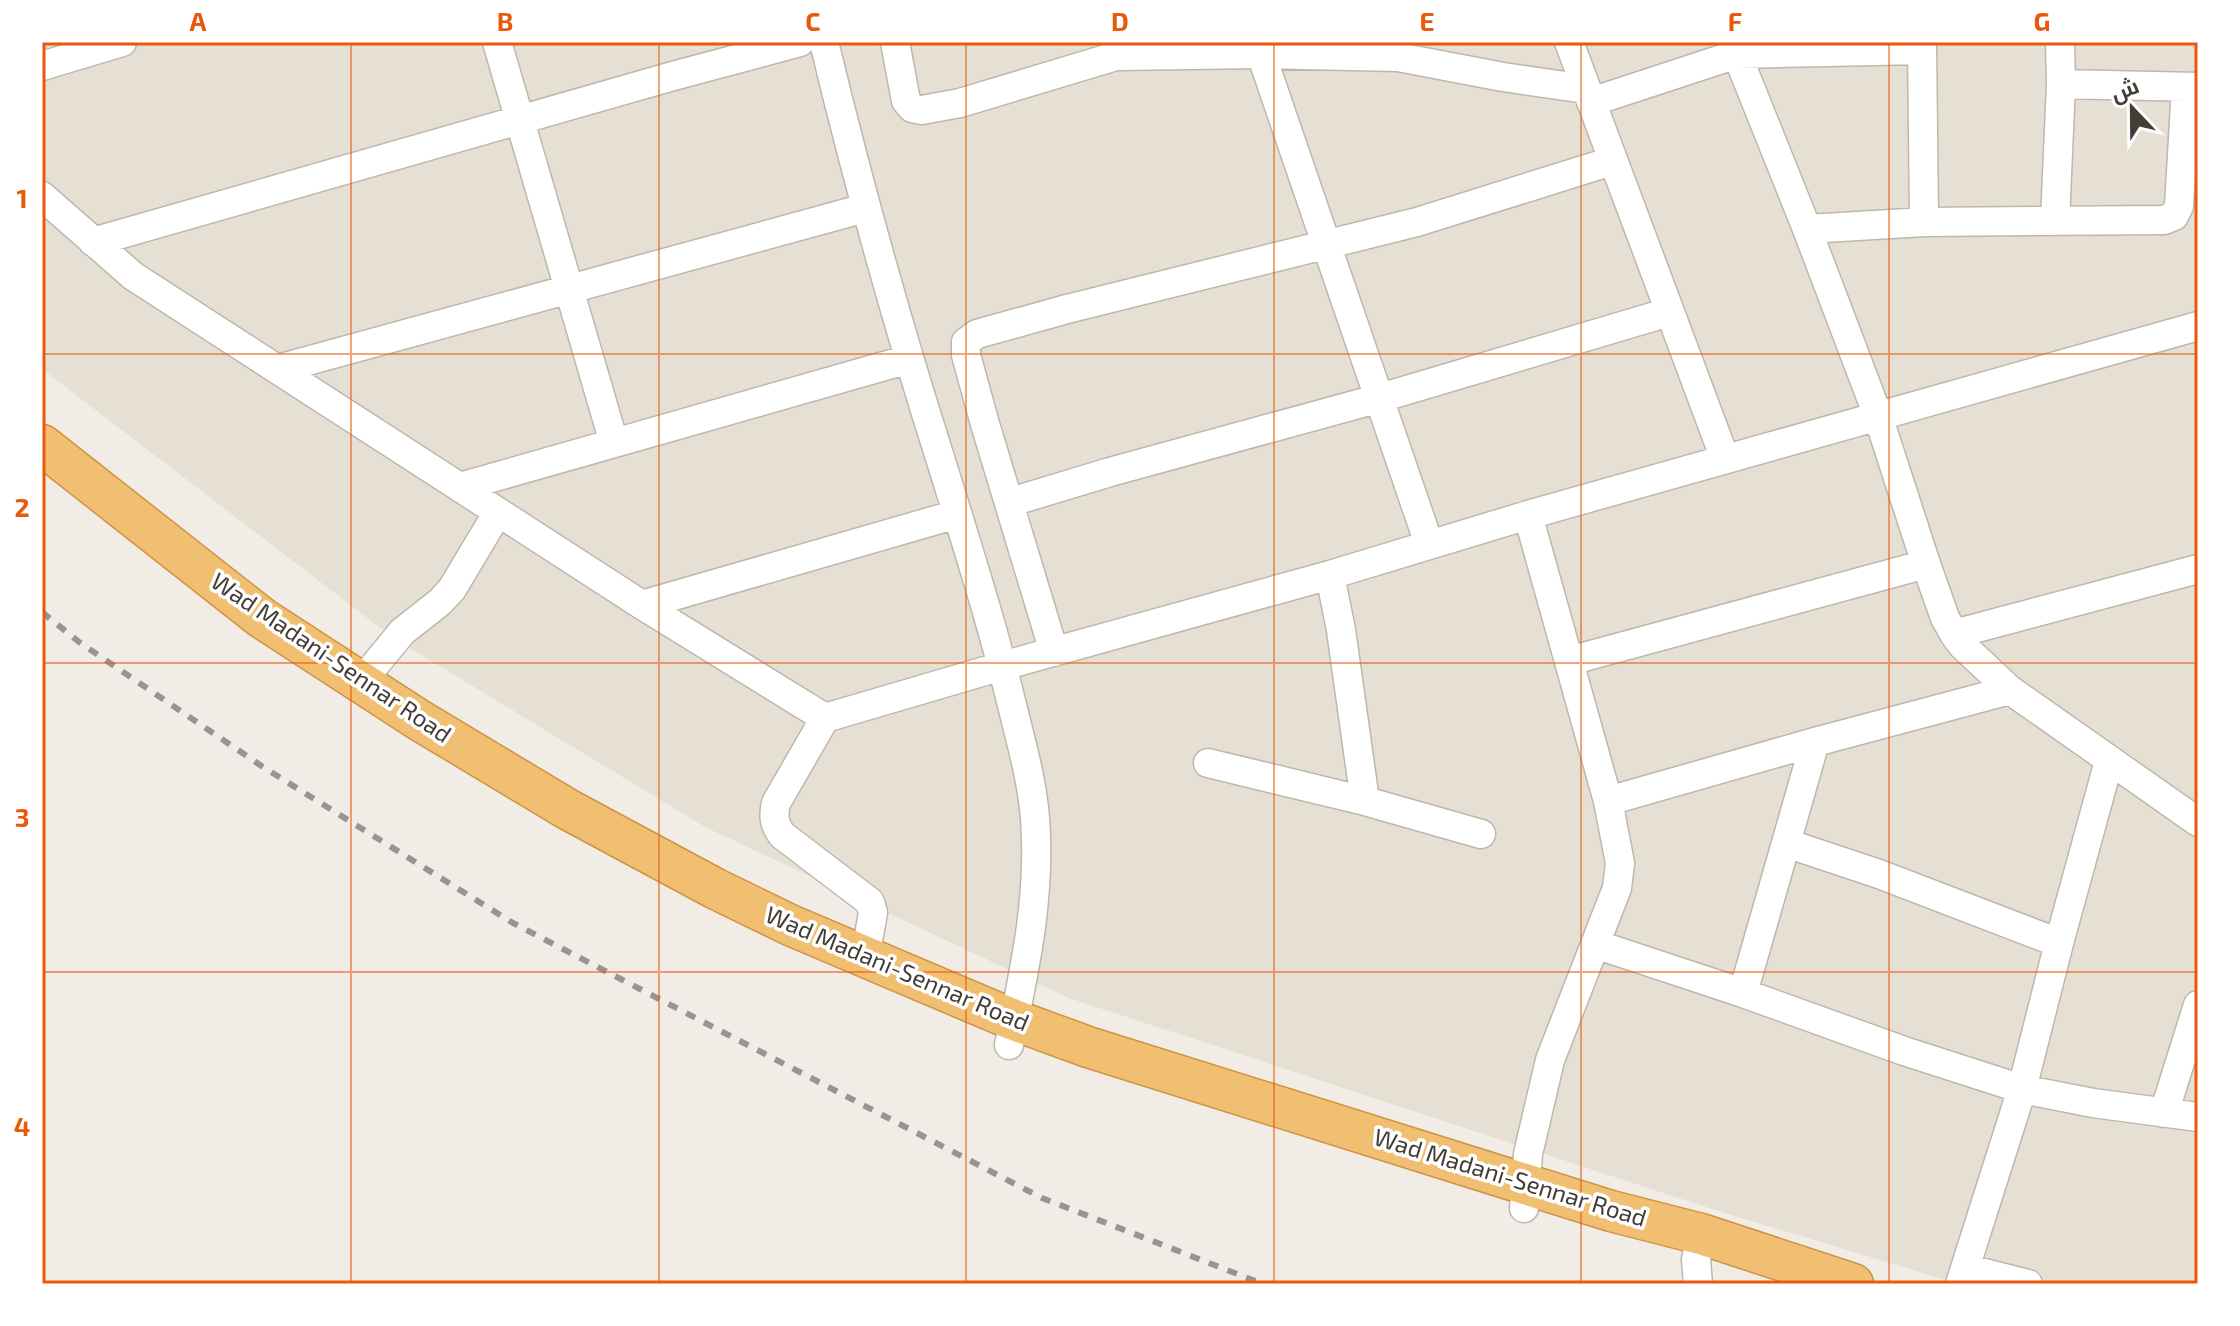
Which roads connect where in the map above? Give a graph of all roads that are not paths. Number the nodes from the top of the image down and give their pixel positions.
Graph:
1 (122, 42) edge
2 (497, 42) edge
3 (800, 42) edge
4 (824, 42) edge
5 (895, 42) edge
6 (1569, 42) edge
7 (2060, 42) edge
8 (1922, 46) edge
9 (1259, 48) edge
10 (1734, 48) edge
11 (1116, 49) edge
12 (42, 66) edge
13 (2061, 84) junction
14 (2192, 87) edge
15 (1589, 95) junction
16 (520, 120) junction
17 (1612, 161) junction
18 (42, 196) edge
19 (865, 208) junction
20 (2055, 221) junction
21 (1924, 222) junction
22 (1807, 229) junction
23 (93, 242) junction
24 (1325, 246) junction
25 (569, 289) junction
26 (1669, 312) junction
27 (2196, 335) edge
28 (909, 359) junction
29 (278, 369) junction
30 (1380, 398) junction
31 (1878, 416) junction
32 (614, 443) junction
33 (42, 445) edge
34 (1725, 459) junction
35 (42, 474) edge
36 (460, 487) junction
37 (1011, 502) junction
38 (498, 512) junction
39 (957, 514) junction
40 (1528, 515) junction
41 (1429, 544) junction
42 (1926, 564) junction
43 (2198, 569) edge
44 (1330, 575) junction
45 (642, 605) junction
46 (1954, 634) junction
47 (1054, 652) junction
48 (1569, 661) junction
49 (1002, 666) junction
50 (361, 682) junction
51 (2010, 690) junction
52 (825, 718) junction
53 (1815, 742) junction
54 (2109, 761) junction
55 (1208, 763) dead end
56 (1365, 801) junction
57 (1608, 801) junction
58 (2196, 819) edge
59 (1481, 834) dead end
60 (1786, 843) junction
61 (2059, 943) junction
62 (1595, 944) junction
63 (865, 957) junction
64 (1743, 993) junction
65 (2198, 1005) edge
66 (1011, 1032) junction
67 (2022, 1089) junction
68 (2164, 1113) junction
69 (2198, 1117) edge
70 (1525, 1195) junction
71 (1698, 1259) edge
72 (1962, 1276) edge
73 (1776, 1284) edge
74 (1853, 1284) edge
75 (2028, 1284) edge

1 - 12 street
2 - 16 street
3 - 16 street
4 - 19 street
5 - 11 street
6 - 15 street
7 - 13 street
8 - 10 street
8 - 21 street
9 - 11 street
9 - 15 street
9 - 24 street
10 - 15 street
10 - 22 street
13 - 14 street
13 - 20 street
14 - 20 street
15 - 17 street
16 - 23 street
16 - 25 street
17 - 24 street
17 - 26 street
18 - 23 street
19 - 25 street
19 - 28 street
20 - 21 street
21 - 22 street
22 - 31 street
23 - 29 street
24 - 30 street
24 - 37 street
25 - 29 street
25 - 32 street
26 - 30 street
26 - 34 street
27 - 31 street
28 - 32 street
28 - 39 street
29 - 36 street
30 - 37 street
30 - 41 street
31 - 34 street
31 - 42 street
32 - 36 street
33 - 50 highway, Wad Madani-Sennar Road
34 - 40 street
35 - 66 highway, Wad Madani-Sennar Road
36 - 38 street
37 - 47 street
38 - 45 street
38 - 50 street
39 - 45 street
39 - 49 street
40 - 41 street
40 - 48 street
41 - 44 street
42 - 46 street
42 - 48 street
43 - 46 street
44 - 47 street
44 - 56 street
45 - 52 street
46 - 51 street
47 - 49 street
48 - 57 street
49 - 52 street
49 - 66 street
50 - 63 highway, Wad Madani-Sennar Road
51 - 53 street
51 - 54 street
52 - 63 street
53 - 57 street
53 - 60 street
54 - 58 street
54 - 61 street
55 - 56 street
56 - 59 street
57 - 62 street
60 - 61 street
60 - 64 street
61 - 67 street
62 - 64 street
62 - 70 street
63 - 66 highway, Wad Madani-Sennar Road
64 - 67 street
65 - 68 street
66 - 70 highway, Wad Madani-Sennar Road
67 - 68 street
67 - 72 street
68 - 69 street
70 - 71 highway, Wad Madani-Sennar Road
71 - 73 highway, Wad Madani-Sennar Road
71 - 74 highway, Wad Madani-Sennar Road
72 - 75 street

